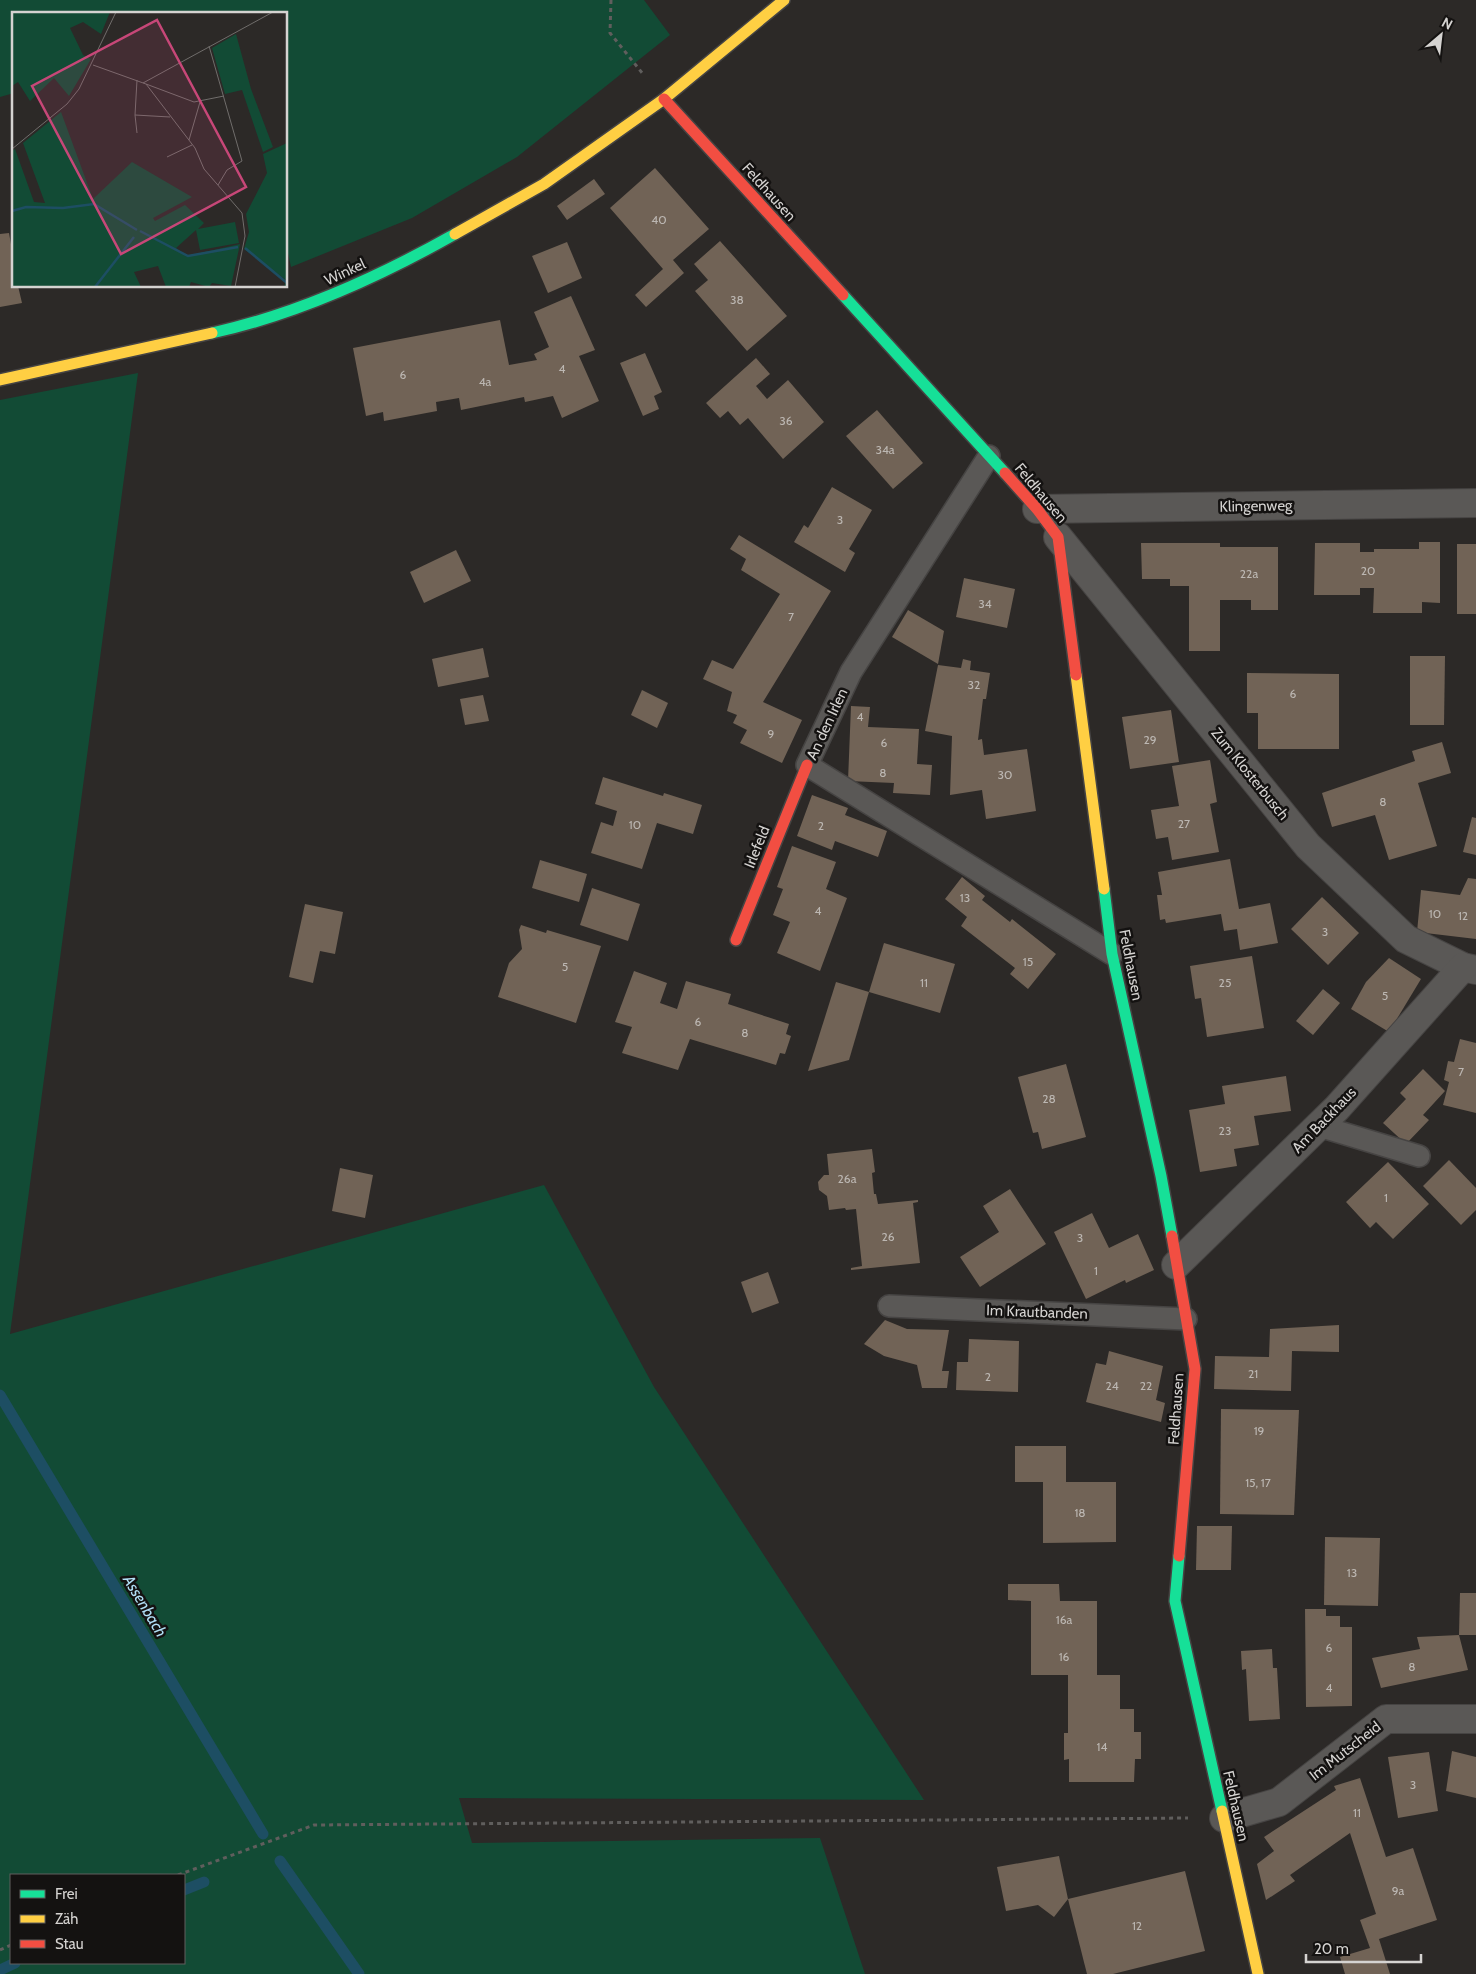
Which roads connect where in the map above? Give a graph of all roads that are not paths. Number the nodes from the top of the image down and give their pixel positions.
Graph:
1 (784, 0) edge
2 (664, 99) junction
3 (0, 380) edge
4 (989, 456) junction
5 (1476, 503) edge
6 (1037, 509) junction
7 (1058, 537) junction
8 (807, 765) junction
9 (736, 940) dead end
10 (1112, 954) junction
11 (1469, 969) edge
12 (1319, 1126) junction
13 (1419, 1156) dead end
14 (1176, 1264) junction
15 (889, 1306) dead end
16 (1186, 1319) junction
17 (1476, 1719) edge
18 (1224, 1818) junction
19 (1258, 1974) edge

1 - 2 street, Winkel
2 - 3 street, Winkel
2 - 4 street, Feldhausen
4 - 6 street, Feldhausen
4 - 8 lane, An den Irlen
5 - 6 street, Klingenweg
6 - 7 street, Feldhausen
7 - 10 street, Feldhausen
7 - 11 street, Zum Klosterbusch
8 - 9 street, Irlefeld
8 - 10 lane, An den Irlen
10 - 14 street, Feldhausen
11 - 12 street, Am Backhaus
12 - 13 lane
12 - 14 street, Am Backhaus
14 - 16 street, Feldhausen
15 - 16 lane, Im Krautbanden
16 - 18 street, Feldhausen
17 - 18 street, Im Mutscheid
18 - 19 street, Feldhausen

